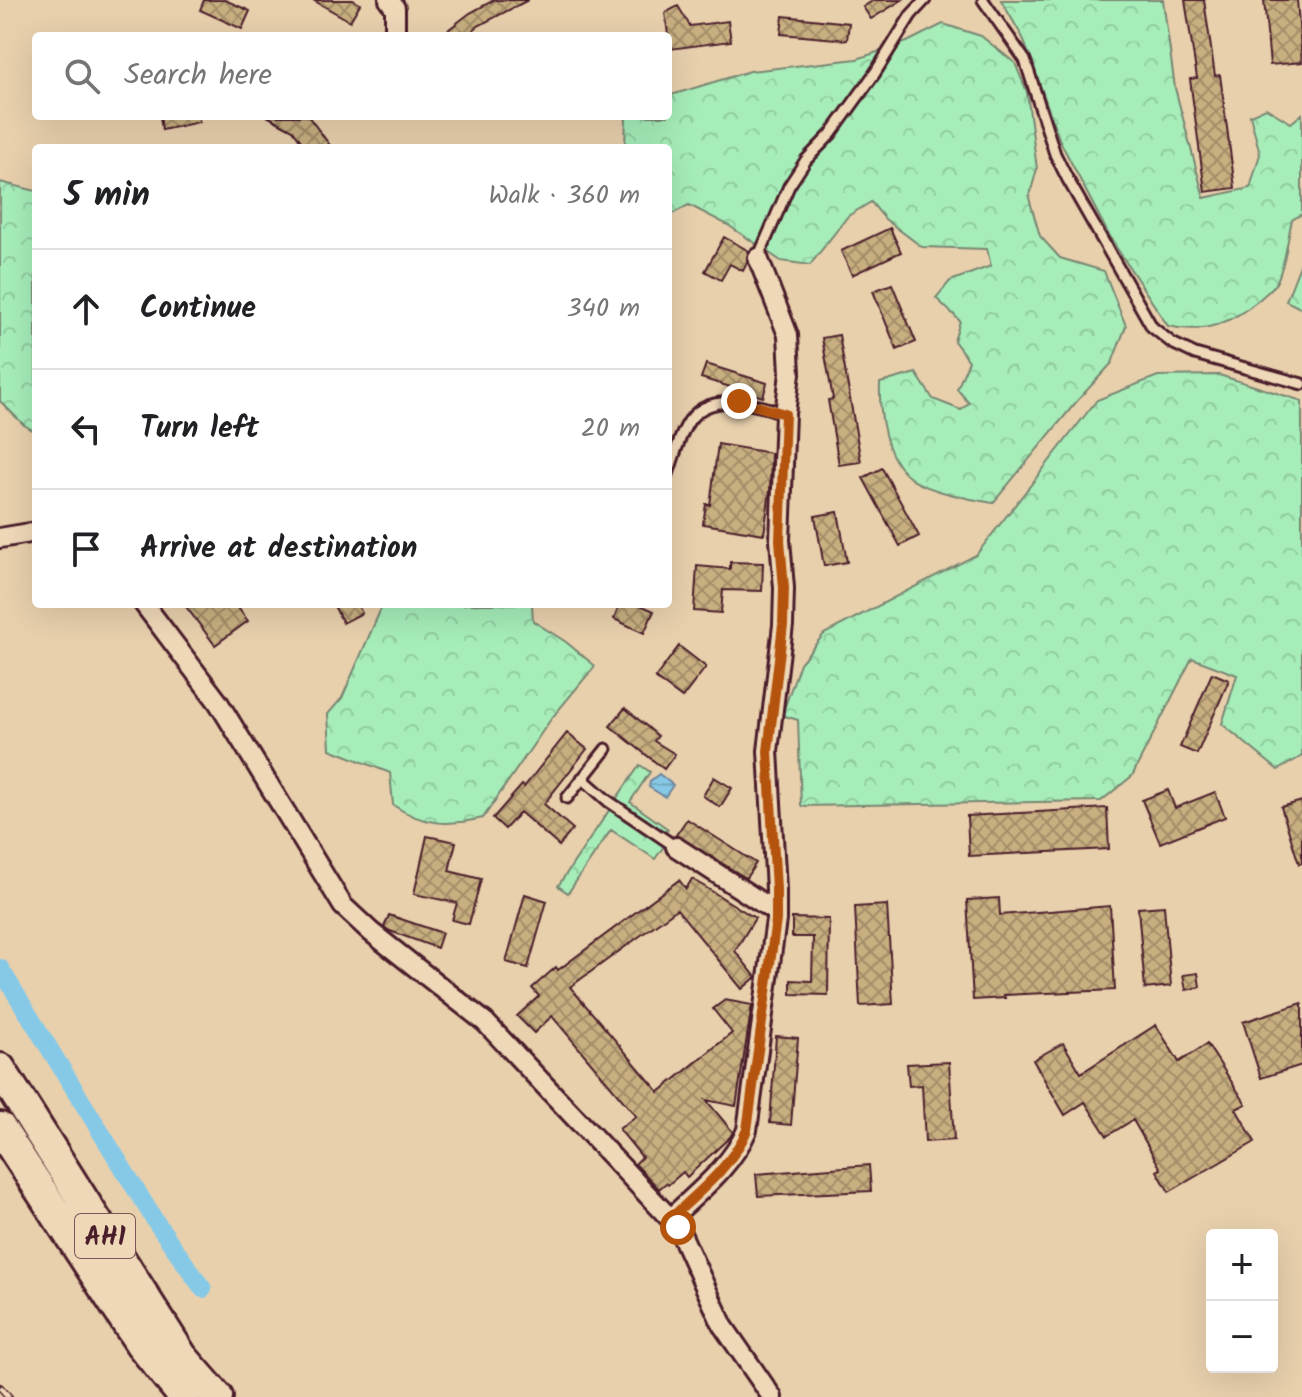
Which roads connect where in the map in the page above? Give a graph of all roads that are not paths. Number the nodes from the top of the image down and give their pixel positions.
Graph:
1 (389, 0) edge
2 (925, 0) edge
3 (983, 0) edge
4 (395, 32) edge
5 (758, 258) joint
6 (1302, 384) edge
7 (785, 414) junction
8 (672, 463) edge
9 (32, 533) edge
10 (0, 538) edge
11 (147, 608) edge
12 (606, 749) dead end
13 (582, 778) junction
14 (567, 798) dead end
15 (676, 847) joint
16 (776, 912) junction
17 (0, 1069) edge
18 (0, 1128) edge
19 (671, 1218) junction
20 (184, 1397) edge
21 (217, 1397) edge
22 (772, 1397) edge

1 - 4 street
2 - 5 lane
3 - 6 lane
5 - 7 street
7 - 8 lane
7 - 16 street
9 - 10 street
11 - 19 street
12 - 13 lane
13 - 14 lane
13 - 15 lane
15 - 16 street
16 - 19 street
17 - 21 highway, AH1
18 - 20 highway, AH1
19 - 22 street

